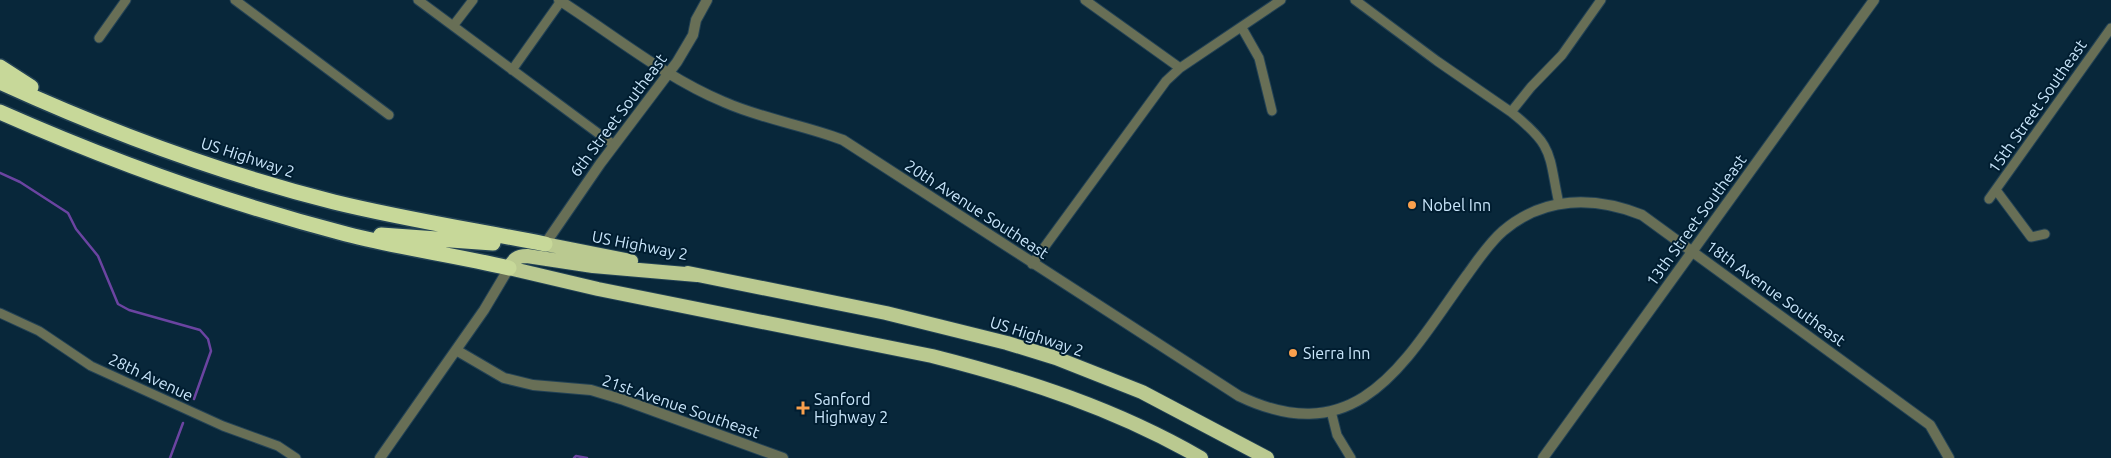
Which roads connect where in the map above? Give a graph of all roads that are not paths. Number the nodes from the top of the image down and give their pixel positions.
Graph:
1 (126, 0) edge
2 (235, 0) edge
3 (418, 0) edge
4 (473, 0) edge
5 (707, 0) edge
6 (1085, 0) edge
7 (1281, 0) edge
8 (1355, 0) edge
9 (1601, 0) edge
10 (1874, 0) edge
11 (560, 1) edge
12 (454, 26) junction
13 (1242, 28) junction
14 (2111, 28) edge
15 (99, 38) dead end
16 (0, 67) edge
17 (1180, 68) junction
18 (512, 70) junction
19 (670, 73) junction
20 (0, 82) edge
21 (1272, 111) dead end
22 (1511, 112) junction
23 (2, 114) edge
24 (389, 115) dead end
25 (103, 126) junction
26 (614, 145) junction
27 (1996, 190) junction
28 (1989, 199) dead end
29 (1559, 204) junction
30 (2045, 234) dead end
31 (348, 235) junction
32 (545, 244) junction
33 (1693, 251) junction
34 (1032, 264) junction
35 (509, 268) junction
36 (697, 275) junction
37 (0, 313) edge
38 (456, 350) junction
39 (1331, 411) junction
40 (1200, 456) edge
41 (296, 458) edge
42 (380, 458) edge
43 (783, 458) edge
44 (1268, 458) edge
45 (1351, 458) edge
46 (1543, 458) edge
47 (1949, 458) edge

1 - 15 street
2 - 24 street
3 - 12 street
4 - 12 street
5 - 19 street, 6th Street Southeast
6 - 17 street
7 - 13 street
8 - 22 street
9 - 22 street
10 - 33 street, 13th Street Southeast
11 - 18 street
11 - 19 street, 20th Avenue Southeast
12 - 18 street
13 - 17 street
13 - 21 street
14 - 27 street, 15th Street Southeast
16 - 25 highway
17 - 34 street
18 - 26 street
19 - 26 street, 6th Street Southeast
19 - 34 street, 20th Avenue Southeast
20 - 25 highway, US Highway 2
22 - 29 street
23 - 31 highway
25 - 32 highway, US Highway 2
26 - 32 street, 6th Street Southeast
27 - 28 street
27 - 30 street, 15th Street Southeast
29 - 33 street, 18th Avenue Southeast
29 - 39 street, 18th Avenue Southeast
31 - 32 highway
31 - 35 highway
32 - 36 highway, US Highway 2
33 - 46 street, 13th Street Southeast
33 - 47 street, 18th Avenue Southeast
34 - 39 street, 20th Avenue Southeast
35 - 36 highway
35 - 38 street
35 - 40 highway
36 - 44 highway, US Highway 2
37 - 41 street, 28th Avenue
38 - 42 street
38 - 43 street, 21st Avenue Southeast
39 - 45 street

